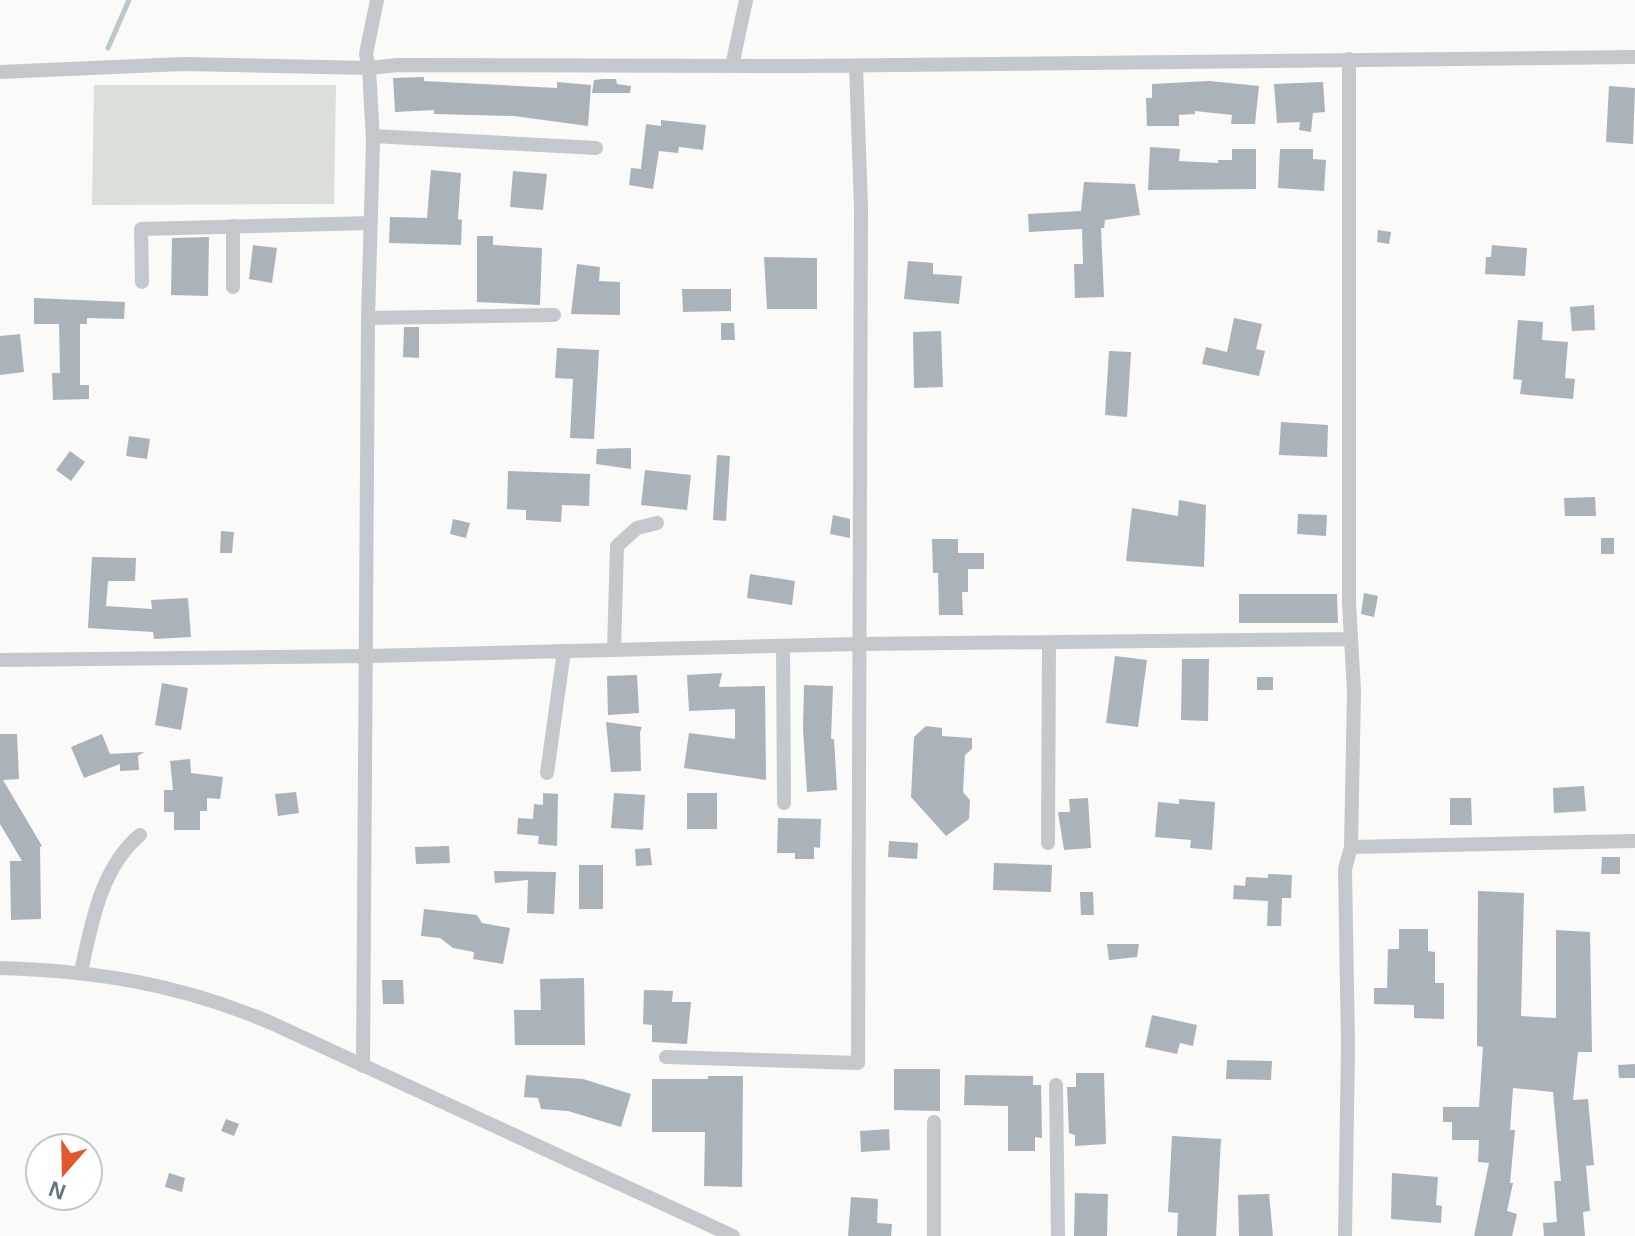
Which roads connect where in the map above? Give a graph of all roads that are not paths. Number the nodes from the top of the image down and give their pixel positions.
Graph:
1 (377, 0) edge
2 (746, 0) edge
3 (1635, 57) edge
4 (1349, 59) junction
5 (732, 66) junction
6 (856, 66) junction
7 (369, 68) junction
8 (0, 72) edge
9 (373, 136) junction
10 (596, 148) dead end
11 (371, 223) junction
12 (233, 226) junction
13 (142, 282) dead end
14 (233, 287) dead end
15 (554, 315) dead end
16 (368, 318) junction
17 (657, 523) dead end
18 (1351, 639) junction
19 (1049, 643) junction
20 (857, 644) junction
21 (783, 646) junction
22 (614, 650) junction
23 (564, 651) junction
24 (369, 656) junction
25 (0, 660) edge
26 (547, 773) dead end
27 (784, 803) dead end
28 (140, 835) dead end
29 (1635, 841) edge
30 (1048, 843) dead end
31 (1351, 847) junction
32 (0, 968) edge
33 (81, 972) junction
34 (666, 1057) dead end
35 (363, 1066) junction
36 (1056, 1085) dead end
37 (934, 1122) dead end
38 (733, 1236) edge
39 (934, 1236) edge
40 (1058, 1236) edge
41 (1345, 1236) edge

1 - 7 street
2 - 5 street
3 - 4 street
4 - 6 street
4 - 18 street
5 - 6 street
5 - 7 street
6 - 20 street
7 - 8 street
7 - 9 street
9 - 10 street
9 - 11 street
11 - 12 street
11 - 16 street
12 - 13 street
12 - 14 street
15 - 16 street
16 - 24 street
17 - 22 street
18 - 19 street
18 - 31 street
19 - 20 street
19 - 30 street
20 - 21 street
20 - 34 street
21 - 22 street
21 - 27 street
22 - 23 street
23 - 24 street
23 - 26 street
24 - 25 street
24 - 35 street
28 - 33 street
29 - 31 street
31 - 41 street
32 - 33 street
33 - 35 street
35 - 38 street
36 - 40 street
37 - 39 street

